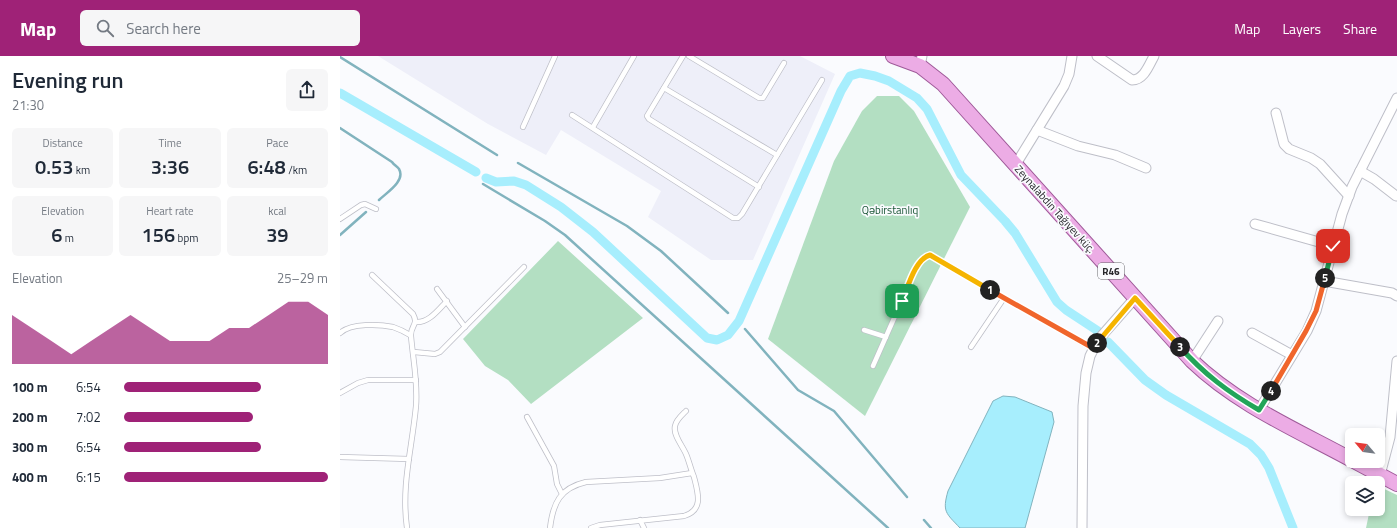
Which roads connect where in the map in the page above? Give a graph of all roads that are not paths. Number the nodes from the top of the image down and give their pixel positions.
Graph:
1 (555, 56) edge
2 (634, 56) edge
3 (683, 56) edge
4 (689, 56) edge
5 (893, 56) edge
6 (1072, 56) edge
7 (1097, 56) edge
8 (1154, 56) edge
9 (921, 61) edge
10 (784, 63) dead end
11 (822, 80) dead end
12 (664, 88) junction
13 (1397, 98) edge
14 (1276, 113) dead end
15 (572, 115) dead end
16 (523, 127) dead end
17 (592, 127) junction
18 (1037, 130) junction
19 (777, 155) junction
20 (1016, 164) junction
21 (1146, 168) dead end
22 (1360, 171) junction
23 (759, 186) junction
24 (1349, 196) junction
25 (1396, 196) dead end
26 (376, 209) dead end
27 (340, 219) edge
28 (1255, 224) dead end
29 (1333, 246) junction
30 (524, 267) dead end
31 (372, 275) dead end
32 (1324, 281) junction
33 (437, 288) dead end
34 (1397, 296) edge
35 (1004, 298) junction
36 (1135, 298) junction
37 (447, 301) junction
38 (1218, 321) dead end
39 (416, 322) junction
40 (466, 326) junction
41 (864, 330) dead end
42 (340, 333) edge
43 (1252, 333) dead end
44 (410, 335) junction
45 (886, 337) junction
46 (971, 347) dead end
47 (1093, 348) junction
48 (414, 352) junction
49 (1292, 355) junction
50 (1192, 361) junction
51 (1397, 361) edge
52 (873, 366) dead end
53 (416, 380) junction
54 (340, 393) edge
55 (1259, 410) junction
56 (686, 411) dead end
57 (527, 417) dead end
58 (1345, 456) edge
59 (340, 457) edge
60 (409, 459) junction
61 (1367, 468) edge
62 (692, 473) junction
63 (1380, 475) junction
64 (1397, 484) edge
65 (562, 494) junction
66 (640, 520) junction
67 (407, 528) edge
68 (550, 528) edge
69 (591, 528) edge
70 (644, 528) edge
71 (1082, 528) edge

1 - 16 lane
2 - 17 lane
3 - 12 lane
4 - 10 lane
5 - 9 main road, Zeynalabdin Tağıyev küç. / R46
6 - 18 street
7 - 8 street
9 - 20 main road, Zeynalabdin Tağıyev küç. / R46
11 - 19 lane
12 - 19 lane
12 - 23 lane
13 - 22 street
14 - 24 street
15 - 17 lane
17 - 23 lane
18 - 20 street
18 - 21 street
19 - 23 lane
20 - 36 main road, Zeynalabdin Tağıyev küç. / R46
22 - 24 street
22 - 25 street
24 - 29 street
26 - 27 lane
28 - 29 street
29 - 32 street
30 - 40 lane
31 - 39 lane
32 - 34 street
32 - 49 street
33 - 37 lane
35 - 45 lane
35 - 46 lane
35 - 47 lane
36 - 47 street
36 - 50 main road, Zeynalabdin Tağıyev küç. / R46
37 - 39 lane
37 - 40 lane
38 - 50 street
39 - 44 lane
40 - 48 lane
41 - 45 lane
42 - 44 lane
43 - 49 street
44 - 48 lane
45 - 52 lane
47 - 71 street
48 - 53 lane
49 - 55 street
50 - 55 main road, Zeynalabdin Tağıyev küç. / R46
51 - 63 street
53 - 54 lane
53 - 60 lane
55 - 58 main road, Zeynalabdin Tağıyev küç. / R46
56 - 62 lane
57 - 65 lane
59 - 60 lane
60 - 67 lane
61 - 63 main road, Zeynalabdin Tağıyev küç. / R46
62 - 65 lane
62 - 66 lane
63 - 64 main road, Zeynalabdin Tağıyev küç. / R46
65 - 68 lane
66 - 69 lane
66 - 70 lane

